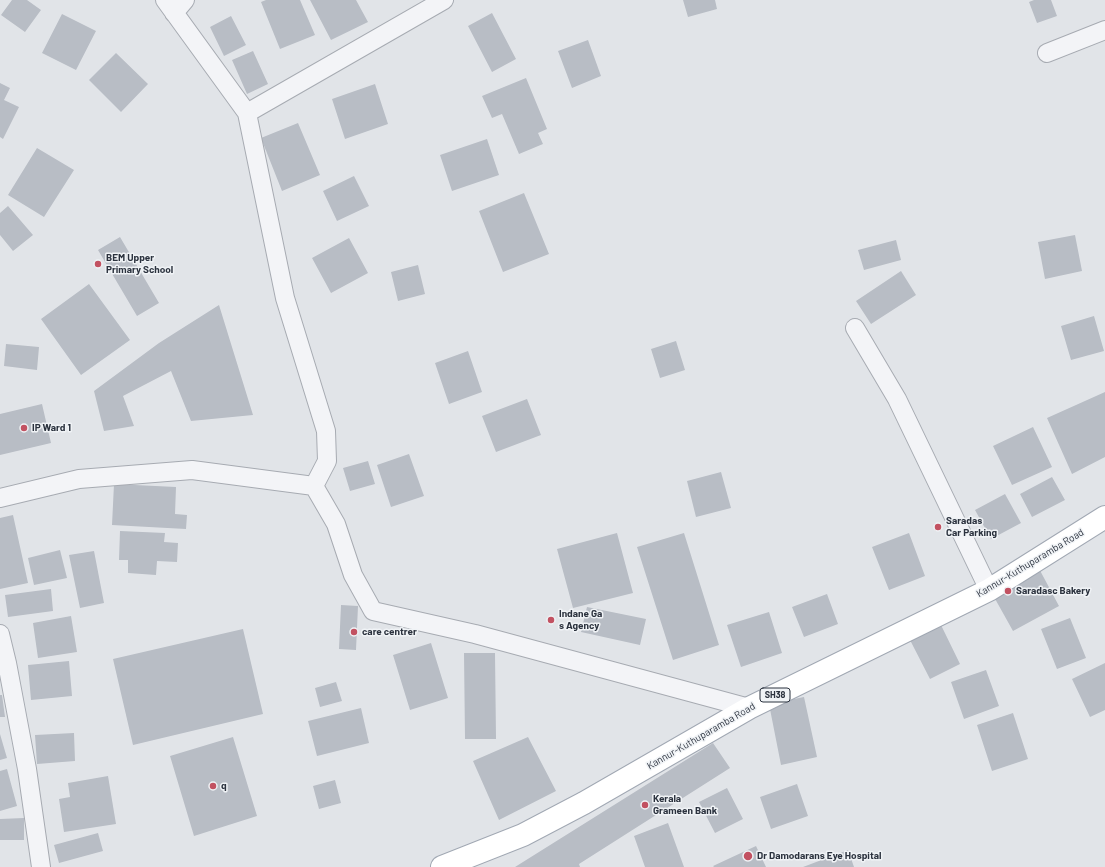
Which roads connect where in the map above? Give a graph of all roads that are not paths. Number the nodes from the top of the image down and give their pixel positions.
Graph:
1 (444, 0) edge
2 (175, 4) edge
3 (1105, 30) edge
4 (1047, 53) dead end
5 (247, 113) junction
6 (855, 328) dead end
7 (314, 486) junction
8 (0, 498) edge
9 (1105, 517) edge
10 (989, 590) junction
11 (0, 634) edge
12 (749, 708) junction
13 (41, 867) edge
14 (442, 867) edge

1 - 5 street
2 - 5 street
3 - 4 street
5 - 7 street
6 - 10 street
7 - 8 street
7 - 12 street
9 - 10 main road, Kannur-Kuthuparamba Road / SH38
10 - 12 main road, Kannur-Kuthuparamba Road / SH38
11 - 13 street
12 - 14 main road, Kannur-Kuthuparamba Road / SH38

